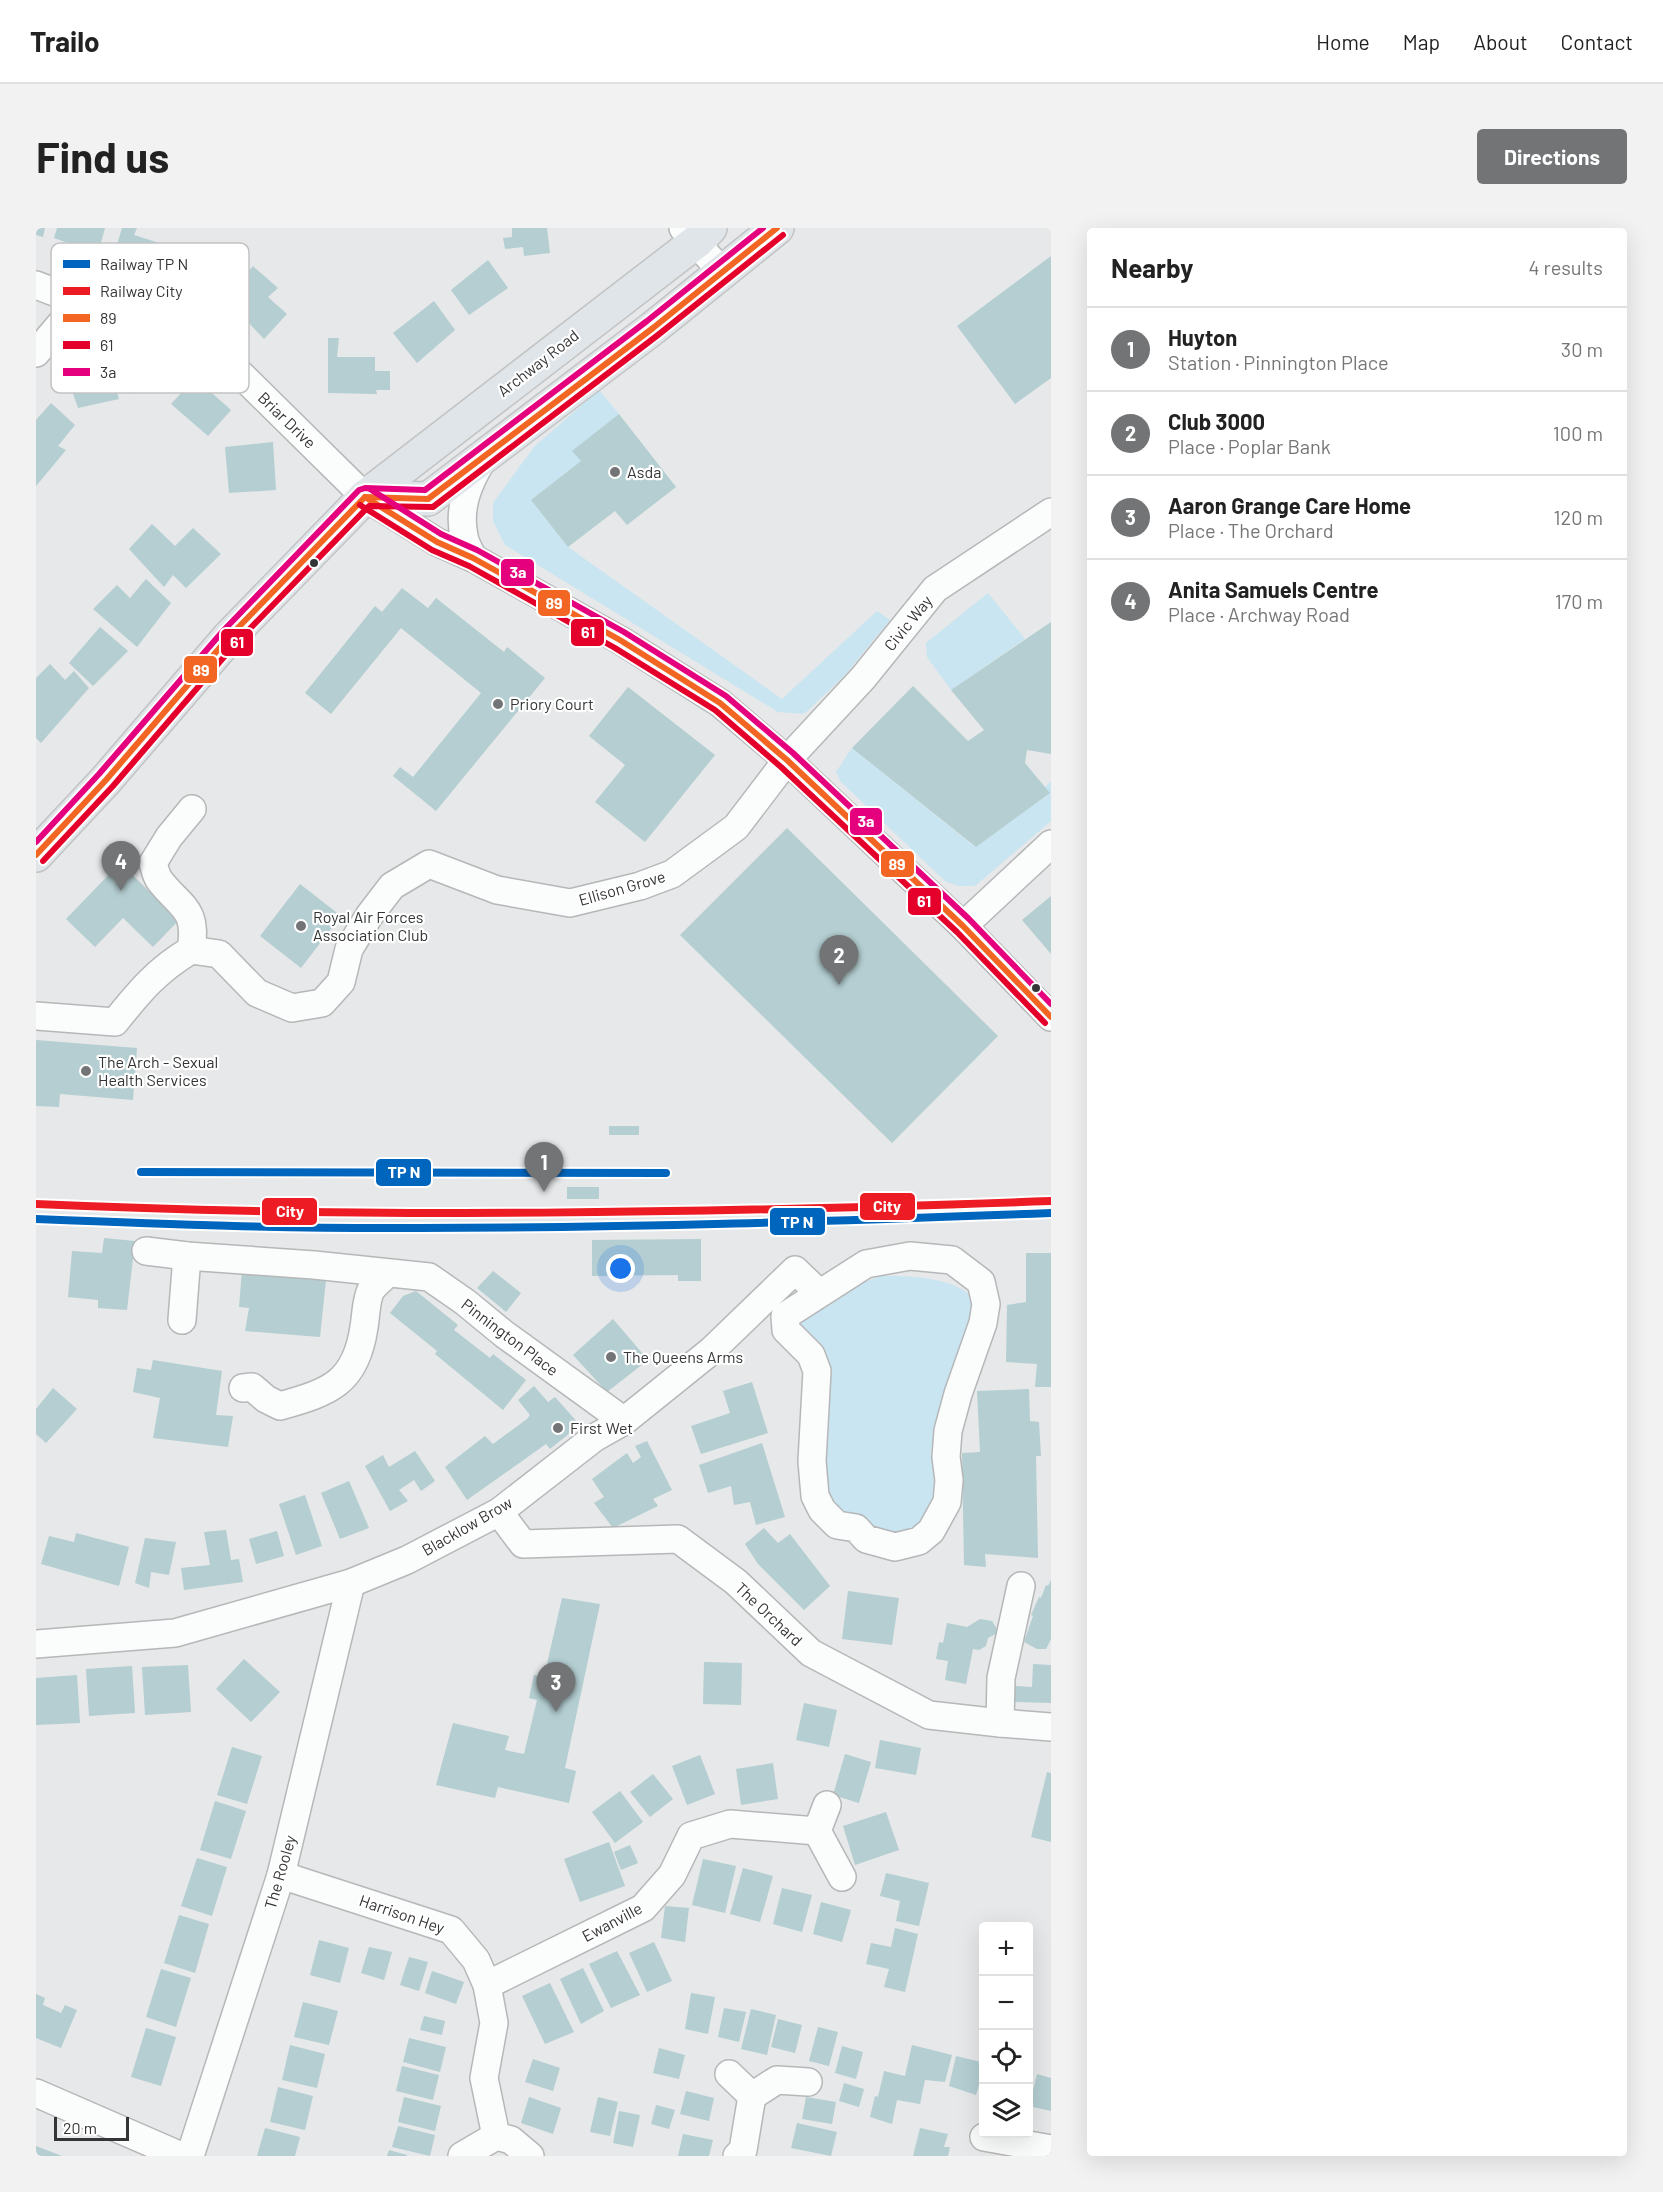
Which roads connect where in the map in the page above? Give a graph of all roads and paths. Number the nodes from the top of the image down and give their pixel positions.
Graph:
1 (777, 228) edge
2 (696, 233) edge
3 (723, 273) junction
4 (36, 285) edge
5 (51, 290) edge
6 (51, 335) edge
7 (36, 352) edge
8 (249, 383) edge
9 (485, 456) junction
10 (365, 497) junction
11 (1051, 512) edge
12 (473, 558) junction
13 (787, 760) junction
14 (192, 809) dead end
15 (1051, 843) edge
16 (36, 855) edge
17 (963, 926) junction
18 (191, 950) junction
19 (36, 1016) edge
20 (1051, 1017) edge
21 (146, 1251) dead end
22 (187, 1256) junction
23 (388, 1273) junction
24 (819, 1293) junction
25 (182, 1320) dead end
26 (243, 1388) dead end
27 (624, 1421) junction
28 (499, 1512) junction
29 (351, 1583) junction
30 (1021, 1586) dead end
31 (36, 1644) edge
32 (1000, 1724) junction
33 (1051, 1727) edge
34 (827, 1805) dead end
35 (817, 1831) junction
36 (281, 1875) junction
37 (842, 1877) dead end
38 (487, 1985) junction
39 (729, 2074) dead end
40 (808, 2082) dead end
41 (36, 2093) edge
42 (752, 2096) junction
43 (496, 2136) junction
44 (990, 2138) edge
45 (1051, 2149) edge
46 (181, 2156) edge
47 (190, 2156) edge
48 (462, 2156) edge
49 (530, 2156) edge
50 (737, 2156) edge

1 - 3 main road
2 - 3 street
2 - 10 main road, Archway Road
3 - 9 main road
4 - 5 street, Briar Drive
6 - 7 street
8 - 10 street, Briar Drive
9 - 10 main road
9 - 12 street
10 - 12 street, Briar Drive
10 - 16 main road, Archway Road
11 - 13 street, Civic Way
12 - 13 street, Briar Drive
13 - 17 street, Briar Drive
13 - 18 street, Ellison Grove
14 - 18 street
15 - 17 street
17 - 20 street, Briar Drive
18 - 19 street
21 - 22 street, Pinnington Place
22 - 23 street, Pinnington Place
22 - 25 street
23 - 26 street
23 - 27 street, Pinnington Place
24 - 24 street
24 - 27 street, Blacklow Brow
27 - 28 street, Blacklow Brow
28 - 29 street, Blacklow Brow
28 - 32 street, The Orchard
29 - 31 street, Blacklow Brow
29 - 36 street, The Rooley
30 - 32 street
32 - 33 street, The Orchard
34 - 35 street
35 - 37 street
35 - 38 street, Ewanville
36 - 38 street, Harrison Hey
36 - 47 street, The Rooley
38 - 43 street, Harrison Hey
39 - 42 street
40 - 42 street
41 - 46 street
42 - 50 street
43 - 48 street
43 - 49 street
44 - 45 street

